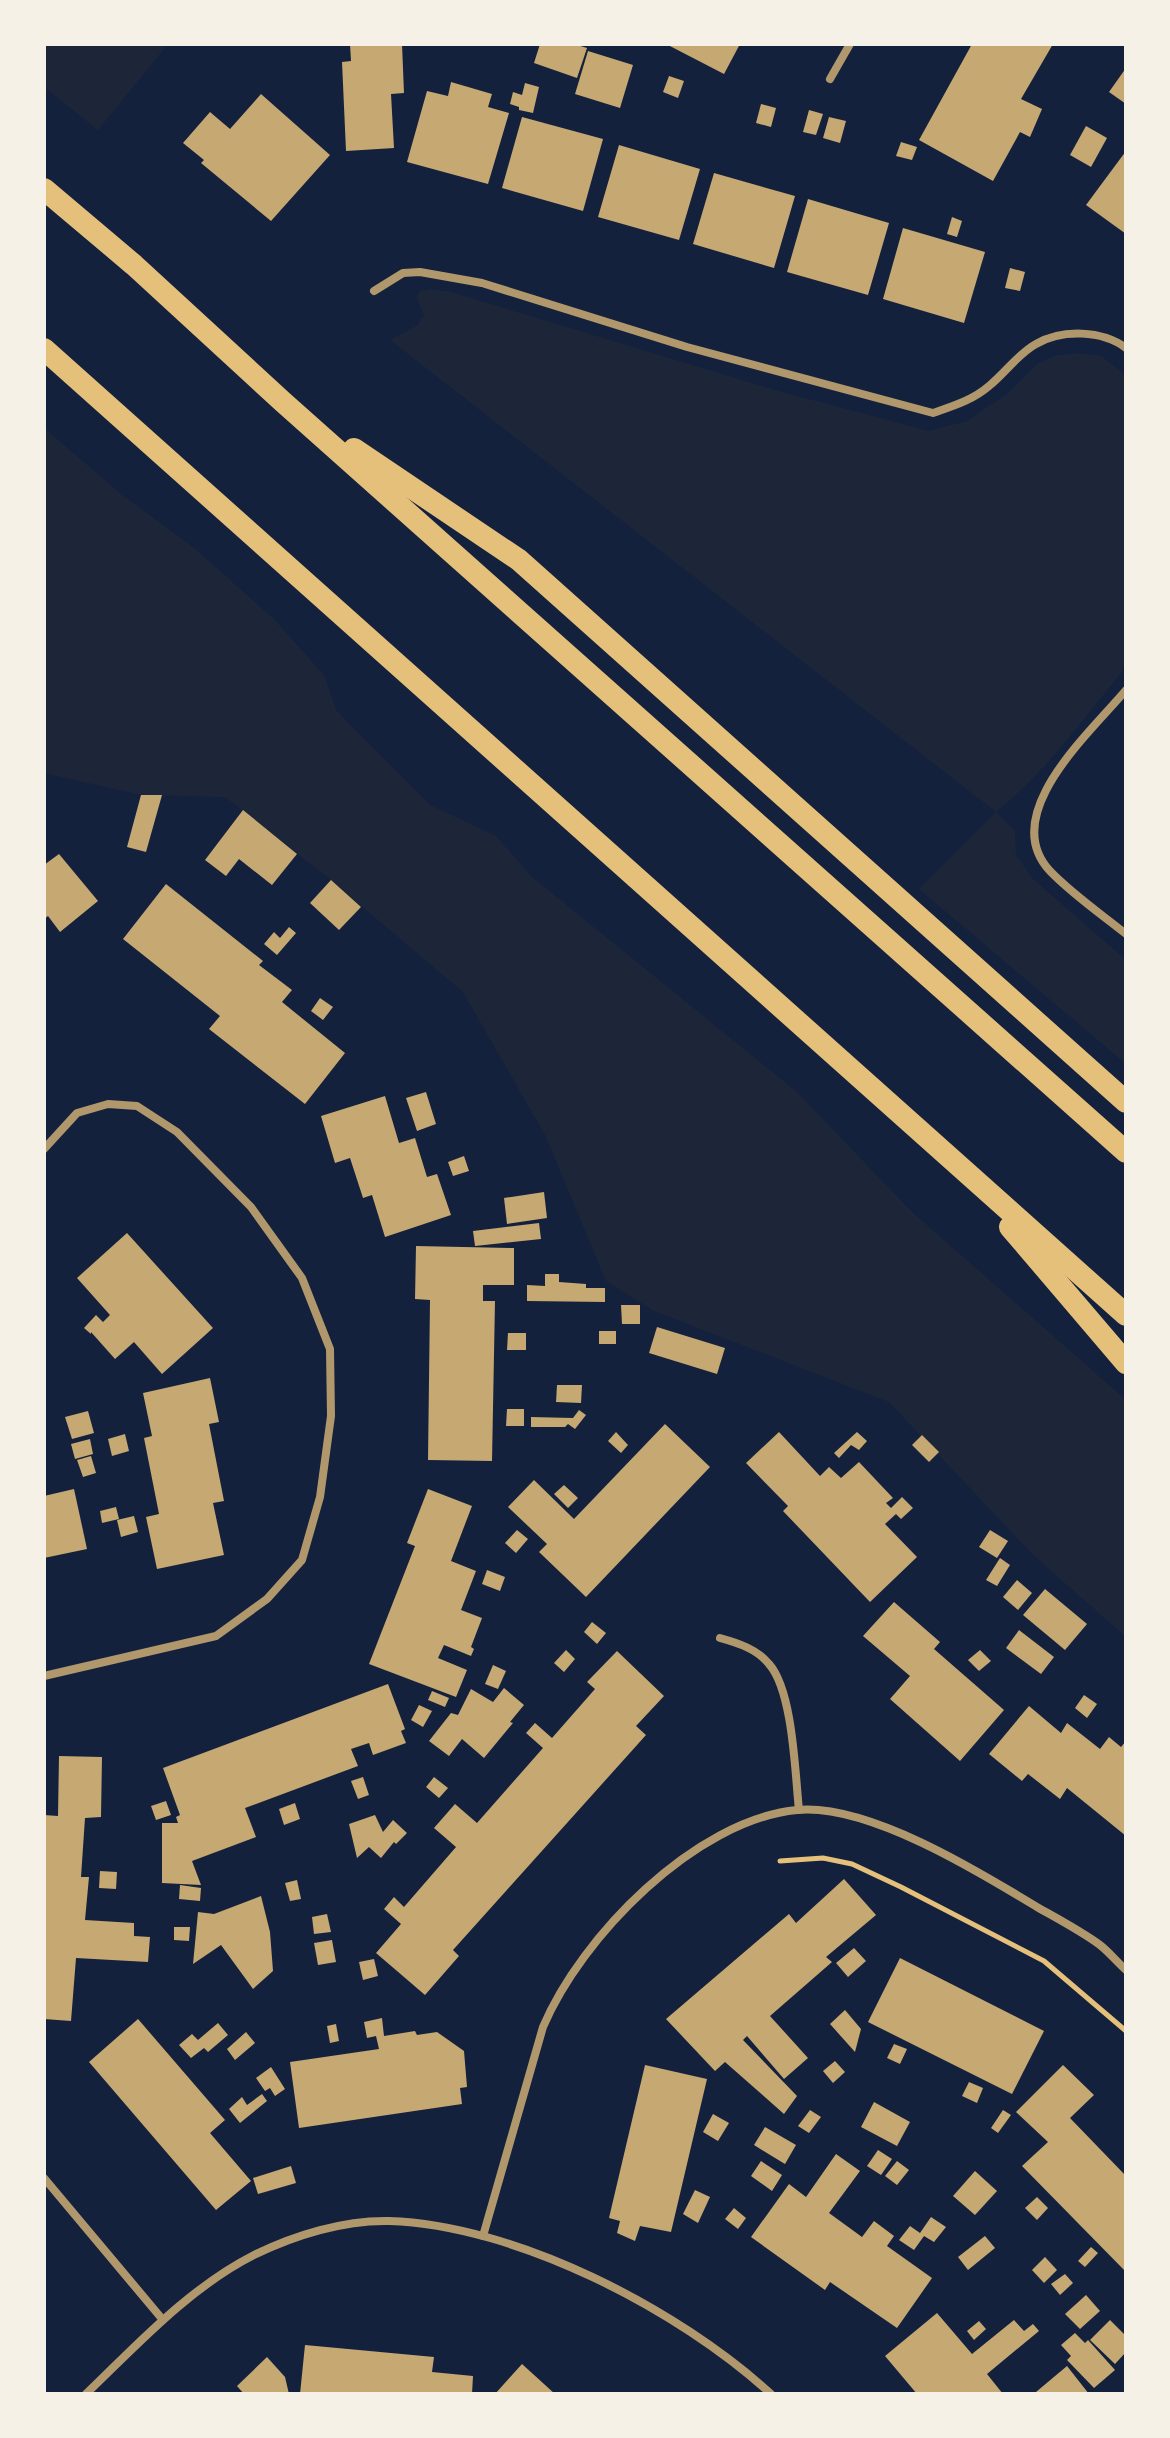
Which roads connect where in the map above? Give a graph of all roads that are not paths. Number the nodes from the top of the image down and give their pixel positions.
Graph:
1 (850, 44) edge
2 (830, 79) dead end
3 (44, 189) edge
4 (374, 291) dead end
5 (1126, 348) edge
6 (44, 349) edge
7 (283, 402) junction
8 (1126, 690) edge
9 (1126, 934) edge
10 (1126, 1102) edge
11 (44, 1149) edge
12 (1126, 1152) edge
13 (961, 1168) junction
14 (1126, 1315) edge
15 (1126, 1363) edge
16 (720, 1638) dead end
17 (44, 1676) edge
18 (799, 1810) junction
19 (1126, 1970) edge
20 (44, 2178) edge
21 (483, 2236) junction
22 (163, 2320) junction
23 (86, 2394) edge
24 (771, 2394) edge

1 - 2 street
3 - 7 highway
4 - 5 street
6 - 13 highway
7 - 10 highway
7 - 12 highway
8 - 9 street
11 - 17 street
13 - 14 highway
13 - 15 highway
16 - 18 street
18 - 19 street
18 - 21 street
20 - 22 street
21 - 22 street
21 - 24 street
22 - 23 street

